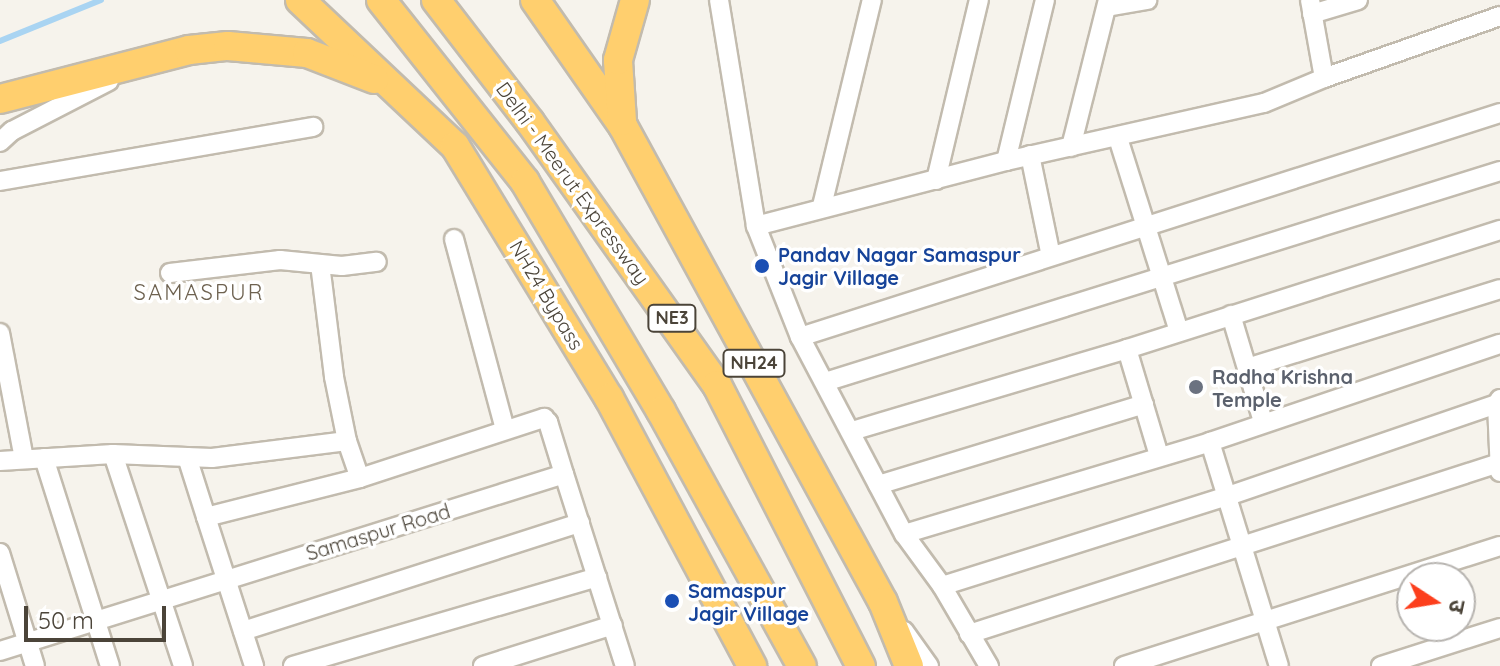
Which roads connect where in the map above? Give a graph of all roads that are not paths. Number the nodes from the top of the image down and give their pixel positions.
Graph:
1 (300, 0) edge
2 (381, 0) edge
3 (436, 0) edge
4 (535, 0) edge
5 (635, 0) edge
6 (719, 0) edge
7 (872, 0) edge
8 (979, 0) edge
9 (1045, 0) edge
10 (1147, 0) edge
11 (1358, 0) edge
12 (1108, 4) edge
13 (1311, 7) edge
14 (1500, 16) edge
15 (151, 60) junction
16 (1324, 78) junction
17 (7, 98) edge
18 (412, 103) junction
19 (1500, 113) edge
20 (623, 126) junction
21 (313, 127) dead end
22 (1118, 138) junction
23 (0, 142) edge
24 (1071, 147) junction
25 (1030, 155) junction
26 (1006, 161) junction
27 (1500, 171) edge
28 (936, 180) junction
29 (0, 181) edge
30 (822, 206) junction
31 (1145, 225) junction
32 (756, 226) junction
33 (1500, 230) edge
34 (454, 239) dead end
35 (1051, 256) junction
36 (377, 262) dead end
37 (320, 264) junction
38 (170, 273) dead end
39 (1160, 278) junction
40 (1500, 289) edge
41 (1231, 315) junction
42 (1179, 331) junction
43 (0, 333) edge
44 (800, 337) junction
45 (1500, 344) edge
46 (1127, 349) junction
47 (1247, 368) junction
48 (825, 382) junction
49 (1498, 402) edge
50 (1144, 404) junction
51 (1263, 422) junction
52 (505, 429) junction
53 (852, 431) junction
54 (347, 441) junction
55 (1210, 442) junction
56 (113, 454) junction
57 (1159, 456) junction
58 (187, 457) junction
59 (44, 458) junction
60 (24, 459) junction
61 (0, 461) edge
62 (1499, 468) edge
63 (564, 474) junction
64 (360, 478) junction
65 (878, 485) junction
66 (1228, 496) junction
67 (206, 517) junction
68 (580, 523) junction
69 (904, 534) junction
70 (1500, 546) edge
71 (1244, 548) junction
72 (0, 553) edge
73 (597, 577) junction
74 (226, 579) junction
75 (942, 586) junction
76 (162, 599) junction
77 (883, 602) junction
78 (95, 619) junction
79 (1266, 622) junction
80 (613, 625) junction
81 (1500, 628) edge
82 (243, 631) junction
83 (969, 634) junction
84 (736, 635) junction
85 (28, 642) junction
86 (0, 651) edge
87 (35, 666) edge
88 (110, 666) edge
89 (183, 666) edge
90 (254, 666) edge
91 (293, 666) edge
92 (483, 666) edge
93 (625, 666) edge
94 (745, 666) edge
95 (752, 666) edge
96 (802, 666) edge
97 (861, 666) edge
98 (909, 666) edge
99 (929, 666) edge
100 (989, 666) edge
101 (1124, 666) edge
102 (1279, 666) edge
103 (1381, 666) edge

1 - 18 highway, NH24 Bypass
2 - 96 highway, Delhi - Meerut Expressway / NE3
3 - 97 highway, Delhi - Meerut Expressway / NE3
4 - 20 highway, NH24
5 - 20 highway
6 - 32 street
7 - 30 street
8 - 28 street
9 - 26 street
10 - 12 street
11 - 13 street
12 - 24 street
13 - 16 street
14 - 16 street
15 - 17 highway
15 - 18 highway
15 - 23 street
16 - 22 street
18 - 84 highway, NH24 Bypass
19 - 31 street
20 - 77 highway, NH24
21 - 29 street
22 - 24 street
22 - 31 street
24 - 25 street
25 - 26 street
25 - 35 street
26 - 28 street
27 - 39 street
28 - 30 street
30 - 32 street
31 - 35 street
31 - 39 street
32 - 44 street
33 - 41 street
34 - 52 street
35 - 44 street
36 - 37 street
37 - 38 street
37 - 54 street
39 - 42 street
39 - 48 street
40 - 47 street
41 - 42 street
41 - 47 street
42 - 46 street
43 - 60 street
44 - 48 street
45 - 51 street
46 - 50 street
46 - 53 street
47 - 51 street
48 - 53 street
49 - 62 street
49 - 66 street
50 - 57 street
50 - 65 street
51 - 55 street
52 - 63 street
52 - 64 street
53 - 65 street
54 - 58 street
54 - 64 street
55 - 57 street
55 - 66 street
56 - 58 street
56 - 59 street
56 - 76 street
57 - 69 street
58 - 67 street
59 - 60 street
59 - 78 street
60 - 61 street
62 - 71 street
63 - 68 street
63 - 74 street, Samaspur Road
64 - 67 street
65 - 69 street
66 - 71 street
66 - 75 street
67 - 74 street
68 - 73 street
68 - 82 street
69 - 75 street
70 - 79 street
71 - 79 street
71 - 83 street
72 - 85 street
73 - 80 street
73 - 91 street
74 - 76 street, Samaspur Road
74 - 82 street
75 - 83 street
76 - 78 street, Samaspur Road
76 - 89 street
77 - 98 highway
77 - 99 street
78 - 85 street, Samaspur Road
78 - 88 street
79 - 101 street
79 - 102 street
80 - 92 street
80 - 93 street
81 - 103 street
82 - 90 street
83 - 100 street
84 - 94 street
84 - 95 highway, NH24 Bypass
85 - 86 street, Samaspur Road
85 - 87 street

